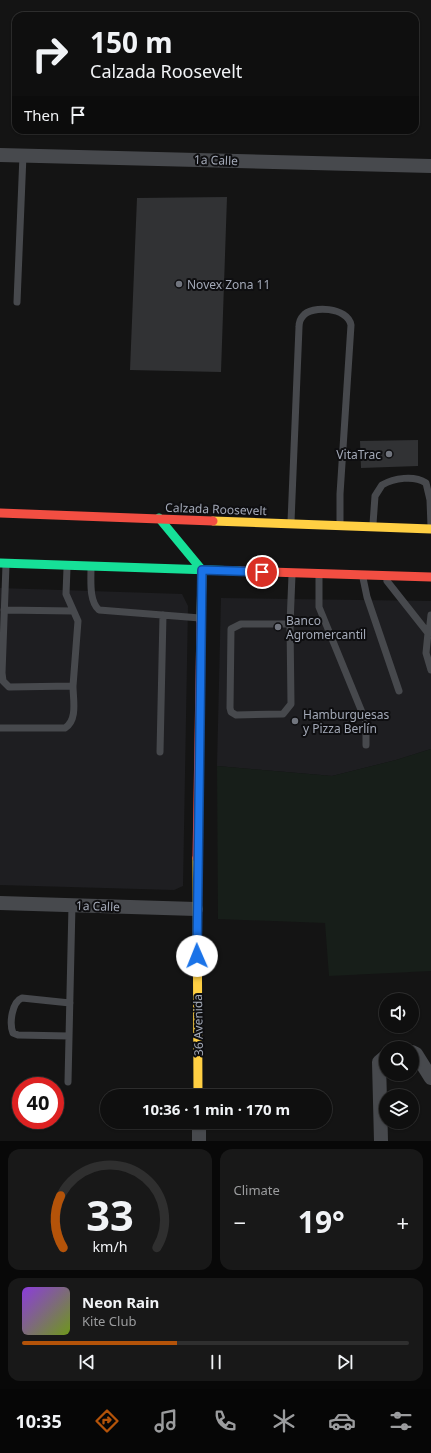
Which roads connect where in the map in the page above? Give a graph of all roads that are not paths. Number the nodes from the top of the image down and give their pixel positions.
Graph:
1 (0, 155) edge
2 (23, 155) junction
3 (431, 166) edge
4 (17, 302) dead end
5 (0, 513) edge
6 (159, 518) junction
7 (291, 524) junction
8 (340, 526) junction
9 (431, 526) edge
10 (373, 527) junction
11 (431, 529) edge
12 (3, 563) edge
13 (67, 565) junction
14 (91, 566) junction
15 (202, 570) junction
16 (292, 573) junction
17 (319, 574) junction
18 (363, 575) junction
19 (383, 576) junction
20 (431, 577) edge
21 (4, 610) junction
22 (73, 611) junction
23 (163, 615) junction
24 (431, 615) edge
25 (201, 618) junction
26 (290, 624) junction
27 (430, 633) edge
28 (431, 670) edge
29 (73, 686) junction
30 (399, 691) dead end
31 (0, 728) edge
32 (366, 745) dead end
33 (160, 752) dead end
34 (0, 902) edge
35 (72, 905) junction
36 (196, 909) junction
37 (70, 1003) junction
38 (69, 1036) junction
39 (419, 1059) edge
40 (431, 1078) edge
41 (379, 1081) edge
42 (68, 1082) dead end
43 (198, 1089) edge
44 (199, 1129) edge
45 (199, 1141) edge
46 (381, 1141) edge

1 - 2 street, 1a Calle
2 - 3 street, 1a Calle
2 - 4 lane
5 - 6 main road, Calzada Roosevelt
6 - 7 main road, Calzada Roosevelt
6 - 15 main road
7 - 8 main road, Calzada Roosevelt
7 - 8 lane
8 - 10 main road, Calzada Roosevelt
9 - 10 lane
10 - 11 main road, Calzada Roosevelt
12 - 13 main road
12 - 21 lane
13 - 14 main road
13 - 22 lane
14 - 15 main road
14 - 23 lane
15 - 16 main road
15 - 25 main road, 36 Avenida
16 - 17 main road
16 - 26 lane
17 - 18 main road
17 - 32 lane
18 - 19 main road
18 - 30 lane
19 - 20 main road
19 - 27 lane
21 - 22 lane
21 - 29 lane
22 - 29 lane
23 - 25 lane
23 - 33 lane
24 - 27 lane
25 - 36 main road, 36 Avenida
26 - 26 lane
27 - 28 lane
29 - 31 lane
34 - 35 street, 1a Calle
35 - 36 street, 1a Calle
35 - 37 lane
36 - 43 main road, 36 Avenida
37 - 38 lane
37 - 38 lane
38 - 42 lane
39 - 40 street
41 - 46 street
44 - 45 street

